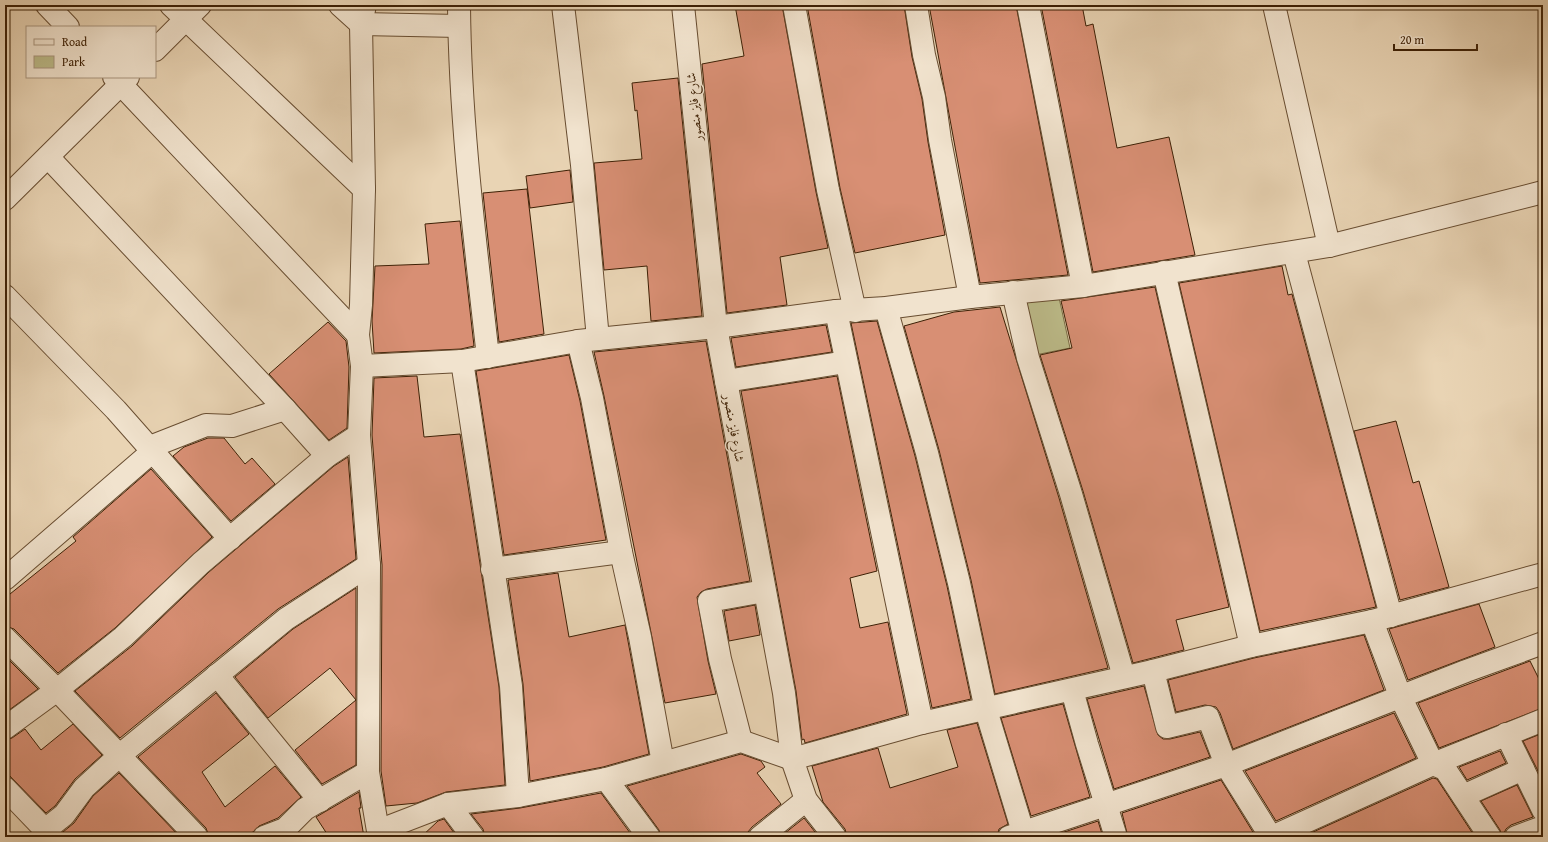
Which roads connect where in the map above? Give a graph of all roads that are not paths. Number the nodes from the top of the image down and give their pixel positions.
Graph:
1 (48, 5) edge
2 (340, 5) edge
3 (459, 5) edge
4 (563, 5) edge
5 (683, 5) edge
6 (794, 5) edge
7 (916, 5) edge
8 (1028, 5) edge
9 (1274, 5) edge
10 (185, 10) edge
11 (363, 14) edge
12 (67, 26) edge
13 (459, 26) junction
14 (156, 49) edge
15 (121, 79) edge
16 (48, 157) junction
17 (364, 189) junction
18 (1543, 192) edge
19 (5, 199) edge
20 (1329, 246) junction
21 (1294, 253) junction
22 (1164, 272) junction
23 (1083, 286) junction
24 (1013, 292) junction
25 (5, 296) edge
26 (970, 297) junction
27 (886, 308) junction
28 (845, 311) junction
29 (716, 327) junction
30 (358, 335) junction
31 (588, 340) junction
32 (488, 357) junction
33 (462, 361) junction
34 (846, 362) junction
35 (362, 366) junction
36 (726, 381) junction
37 (285, 409) junction
38 (359, 434) junction
39 (152, 449) junction
40 (327, 456) junction
41 (230, 539) junction
42 (621, 552) junction
43 (369, 565) junction
44 (492, 569) junction
45 (1543, 574) edge
46 (5, 579) edge
47 (764, 591) junction
48 (1382, 619) junction
49 (5, 638) edge
50 (1543, 643) edge
51 (1251, 646) junction
52 (1153, 671) junction
53 (217, 675) junction
54 (1124, 677) junction
55 (57, 690) junction
56 (1072, 690) junction
57 (1401, 698) junction
58 (986, 710) junction
59 (1543, 720) edge
60 (922, 723) junction
61 (5, 728) edge
62 (1506, 734) junction
63 (741, 742) junction
64 (120, 755) junction
65 (792, 759) junction
66 (663, 763) junction
67 (1433, 764) junction
68 (1226, 765) junction
69 (1523, 769) junction
70 (368, 772) junction
71 (606, 779) junction
72 (5, 788) edge
73 (518, 796) junction
74 (1463, 796) junction
75 (806, 800) junction
76 (320, 801) junction
77 (448, 804) junction
78 (1106, 806) junction
79 (1543, 810) edge
80 (1543, 827) edge
81 (49, 833) edge
82 (378, 834) edge
83 (1016, 834) edge
84 (198, 837) edge
85 (264, 837) edge
86 (473, 837) edge
87 (649, 837) edge
88 (760, 837) edge
89 (835, 837) edge
90 (1116, 837) edge
91 (1271, 837) edge
92 (1490, 837) edge
93 (1516, 837) edge

1 - 12 street
2 - 11 street
3 - 13 street
4 - 31 street
5 - 29 street, شارع فايز منصور
6 - 28 street
7 - 26 street
8 - 23 street
9 - 20 street
10 - 14 street
10 - 17 street
11 - 13 street
11 - 17 street
13 - 32 street
15 - 16 street
15 - 30 street
16 - 19 street
16 - 37 street
17 - 30 street
18 - 20 street
20 - 21 street
21 - 22 street
21 - 48 street
22 - 23 street
22 - 51 street
23 - 24 street
24 - 26 street
24 - 54 street
25 - 39 street
26 - 27 street
27 - 28 street
27 - 58 street
28 - 29 street
28 - 34 street
29 - 31 street
29 - 36 street, شارع فايز منصور
30 - 35 street
31 - 32 street
31 - 42 street
32 - 33 street
33 - 35 street
33 - 44 street
34 - 36 street
34 - 60 street
35 - 38 street
36 - 47 street, شارع فايز منصور
37 - 39 street
37 - 40 street
38 - 40 street
38 - 43 street
39 - 41 street
39 - 46 street
40 - 41 street
41 - 55 street
42 - 44 street
42 - 66 street
43 - 53 street
43 - 70 street
44 - 73 street
45 - 48 street
47 - 63 street
47 - 65 street, شارع فايز منصور
48 - 51 street
48 - 57 street
49 - 55 street
50 - 57 street
51 - 52 street
52 - 54 street
52 - 68 street
53 - 64 street
53 - 76 street
54 - 56 street
55 - 61 street
55 - 64 street
56 - 58 street
56 - 78 street
57 - 67 street
57 - 68 street
58 - 60 street
58 - 83 street
59 - 62 street
60 - 65 street
62 - 67 street
62 - 69 street
63 - 65 street
63 - 66 street
64 - 81 street
64 - 84 street
65 - 75 street, شارع فايز منصور
66 - 71 street
67 - 74 street
67 - 91 street
68 - 78 street
68 - 91 street
69 - 74 street
69 - 79 street
70 - 76 street
70 - 82 street
71 - 73 street
71 - 87 street
72 - 81 street
73 - 77 street
74 - 92 street
75 - 88 street
75 - 89 street, شارع فايز منصور
76 - 85 street
77 - 82 street
77 - 86 street
78 - 83 street
78 - 90 street
80 - 93 street

